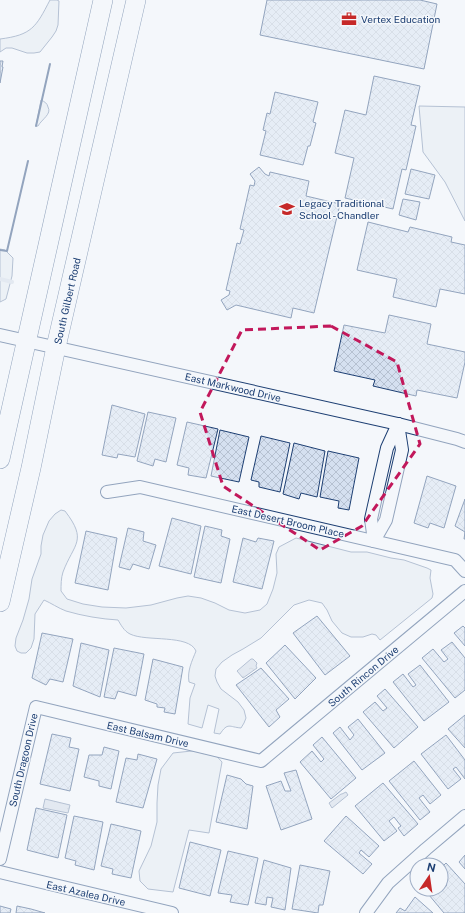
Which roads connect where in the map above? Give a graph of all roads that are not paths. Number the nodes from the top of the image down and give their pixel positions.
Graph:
1 (103, 0) edge
2 (136, 0) edge
3 (0, 335) edge
4 (27, 341) junction
5 (56, 347) junction
6 (398, 424) junction
7 (465, 442) edge
8 (0, 459) edge
9 (107, 492) dead end
10 (374, 541) junction
11 (465, 571) edge
12 (465, 592) edge
13 (0, 602) edge
14 (36, 707) joint
15 (261, 761) joint
16 (465, 816) edge
17 (0, 859) edge
18 (0, 872) edge
19 (153, 912) edge
20 (172, 913) edge
21 (366, 913) edge

1 - 4 main road
2 - 5 main road, South Gilbert Road
3 - 4 street, East Markwood Drive
4 - 5 street, East Markwood Drive
4 - 8 main road
5 - 6 street, East Markwood Drive
5 - 13 main road, South Gilbert Road
6 - 7 street, East Markwood Drive
6 - 10 street
9 - 10 street, East Desert Broom Place
10 - 11 street, East Desert Broom Place
12 - 15 street, South Rincon Drive
14 - 15 street, East Balsam Drive
14 - 17 street, South Dragoon Drive
16 - 21 street
18 - 19 street, East Azalea Drive
19 - 20 street, East Azalea Drive

